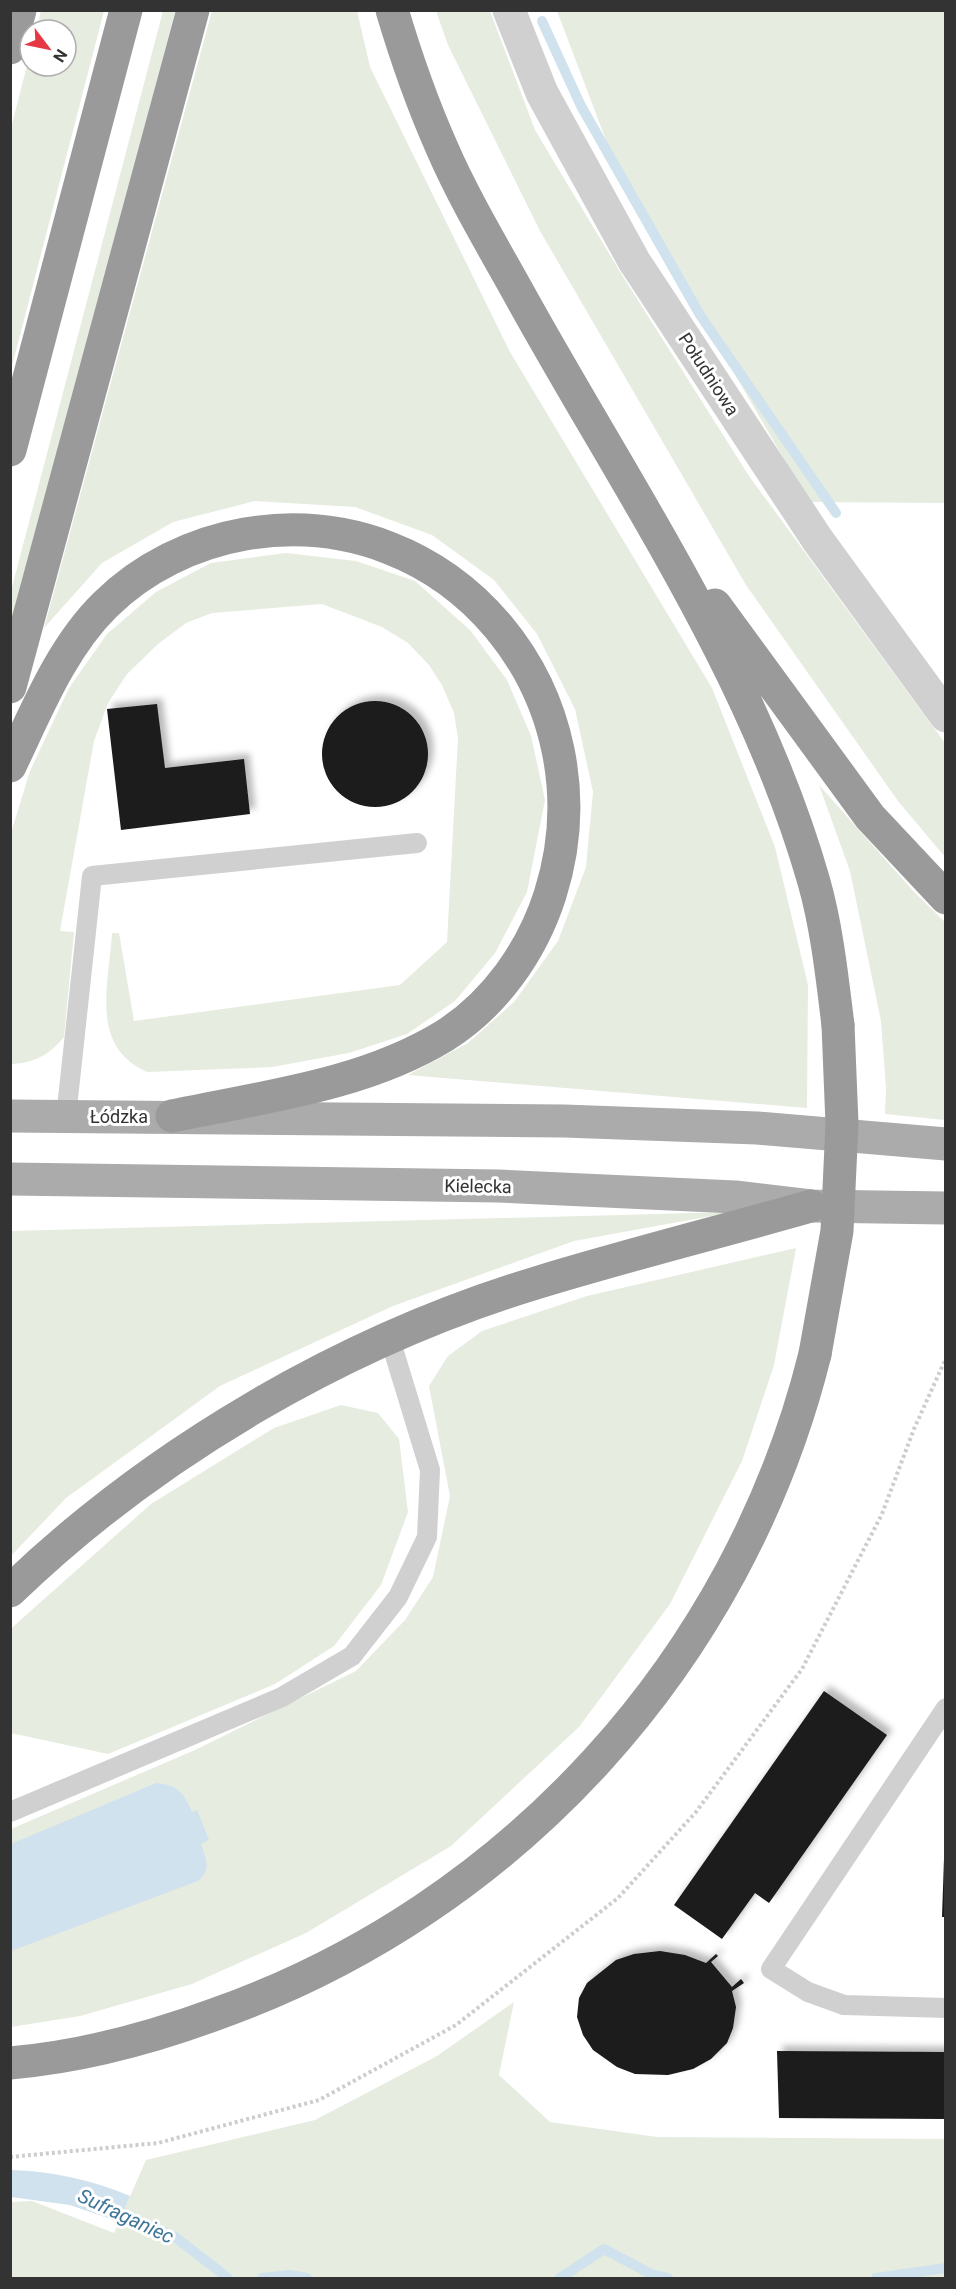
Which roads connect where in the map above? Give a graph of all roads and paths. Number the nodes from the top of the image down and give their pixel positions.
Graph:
1 (20, 10) edge
2 (126, 10) edge
3 (192, 10) edge
4 (392, 10) edge
5 (509, 10) edge
6 (10, 48) edge
7 (10, 450) edge
8 (640, 504) junction
9 (10, 687) edge
10 (945, 716) edge
11 (10, 766) edge
12 (417, 843) dead end
13 (945, 898) edge
14 (10, 1116) edge
15 (172, 1116) junction
16 (66, 1117) junction
17 (945, 1144) edge
18 (10, 1179) edge
19 (811, 1206) junction
20 (945, 1208) edge
21 (390, 1339) junction
22 (945, 1358) edge
23 (10, 1592) edge
24 (945, 1708) edge
25 (10, 1812) edge
26 (945, 2008) edge
27 (10, 2064) edge
28 (10, 2157) edge

1 - 6 highway
2 - 7 highway
3 - 9 highway
4 - 8 highway
5 - 10 street, Południowa
8 - 13 highway
8 - 27 highway, bridge
11 - 15 highway
12 - 16 lane
14 - 16 main road
15 - 16 main road, Łódzka
15 - 17 main road
18 - 19 main road, Kielecka
19 - 20 main road, Kielecka
19 - 21 highway
21 - 23 highway
21 - 25 lane
22 - 28 path
24 - 26 lane

